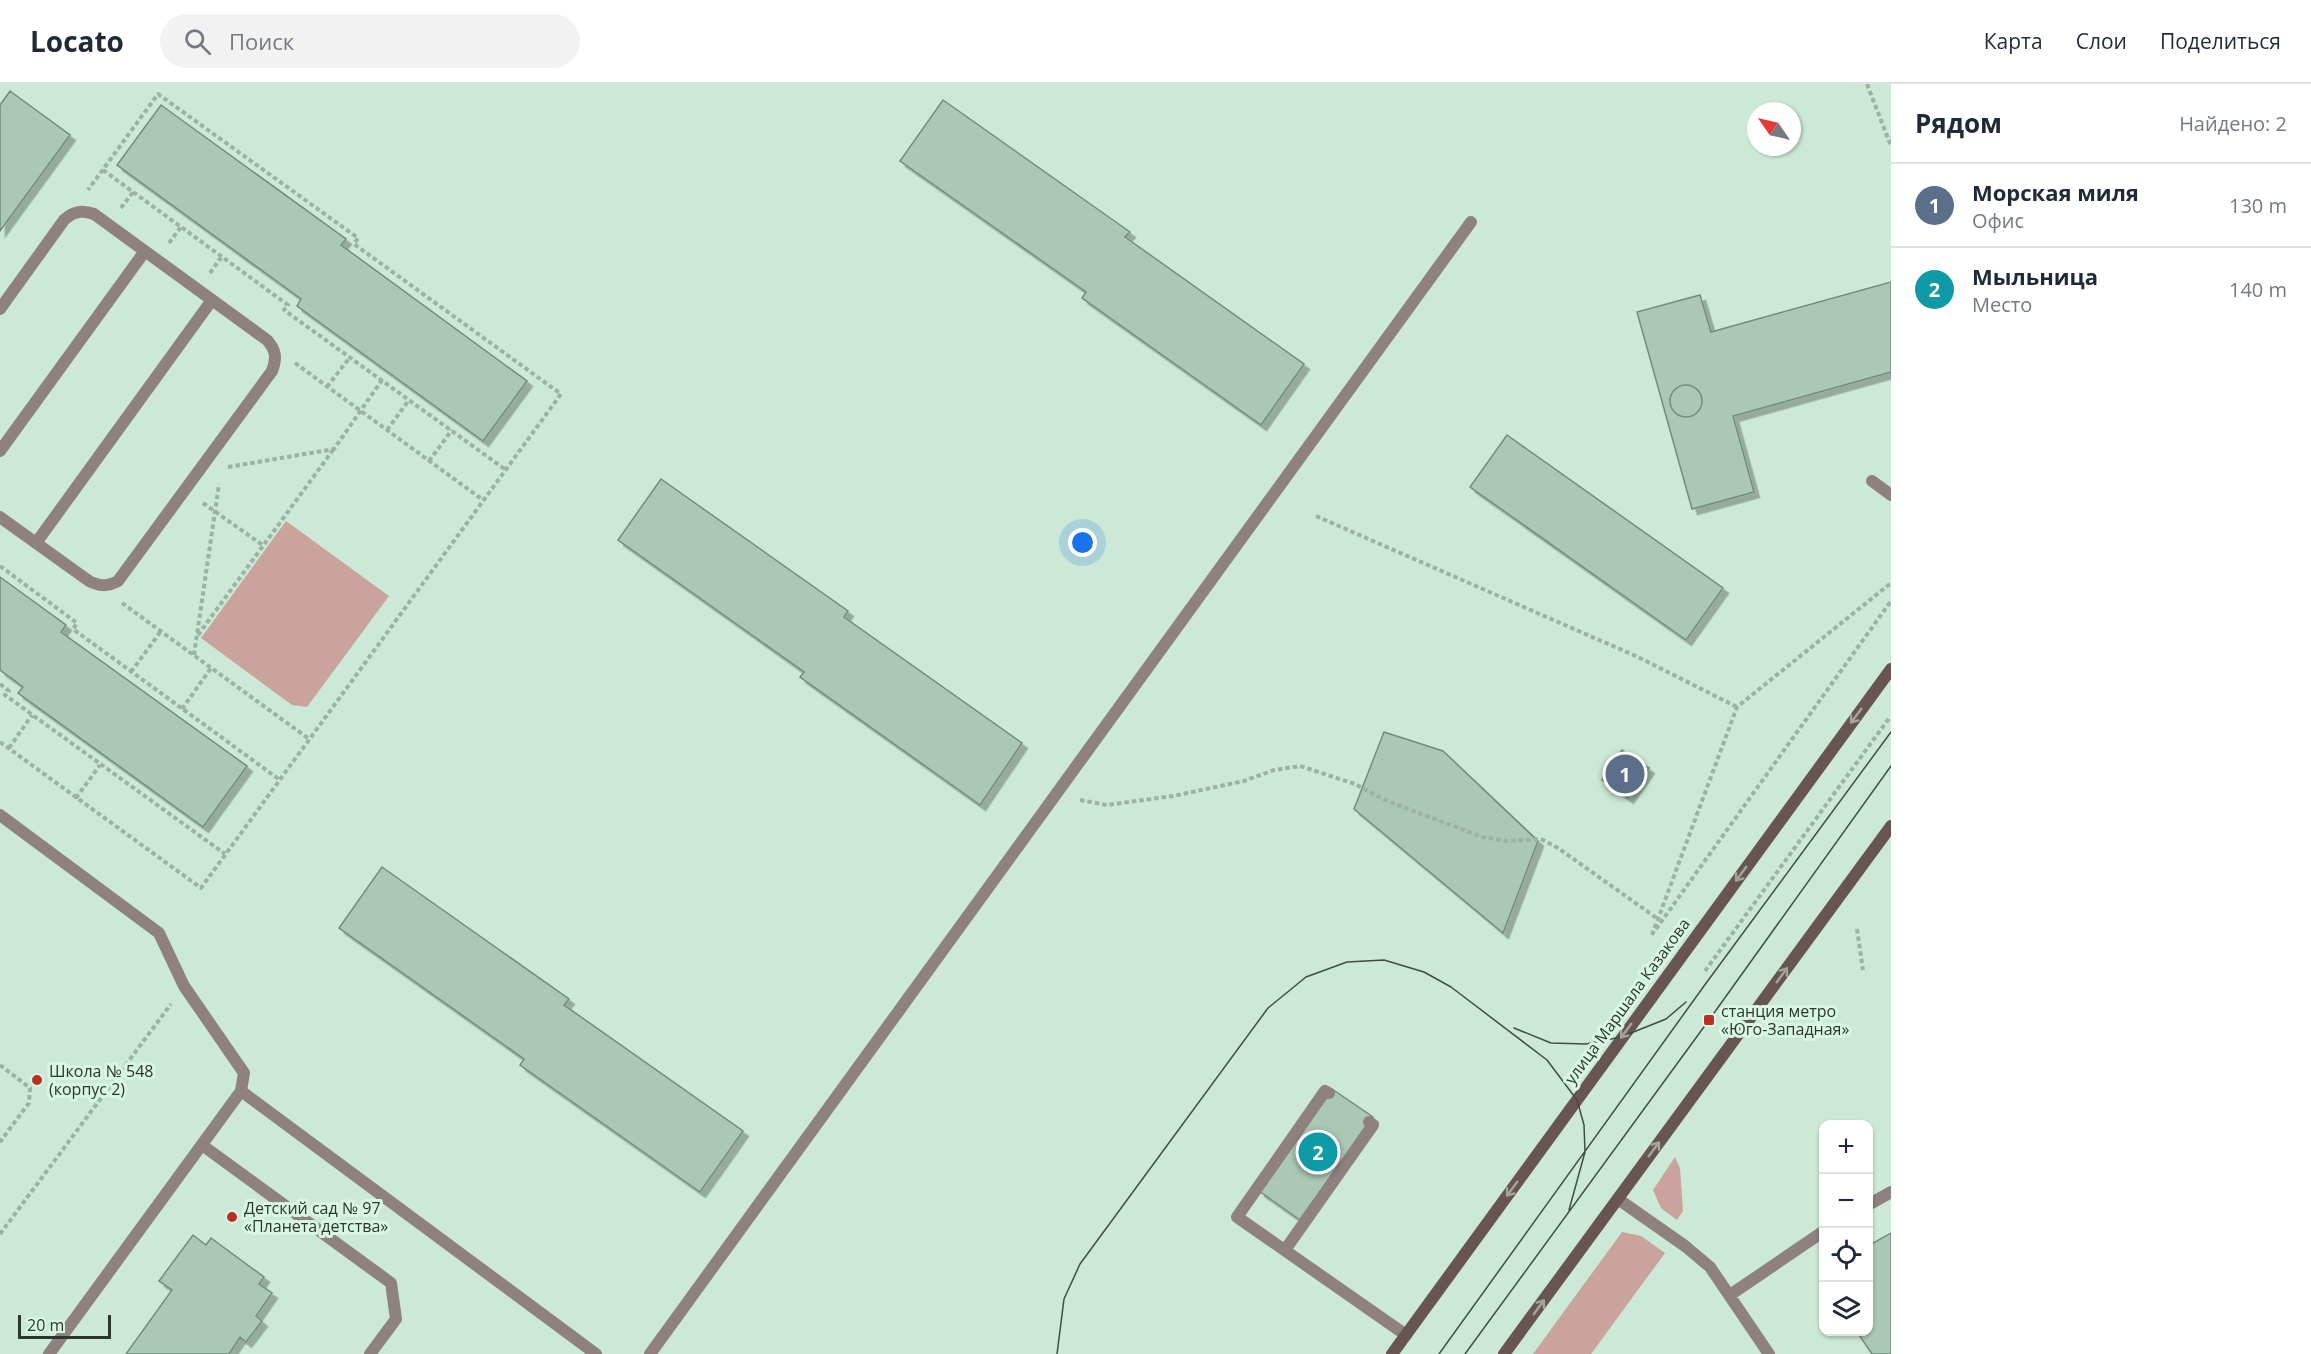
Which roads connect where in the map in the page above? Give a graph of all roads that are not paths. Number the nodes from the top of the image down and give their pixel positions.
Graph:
1 (1471, 222) dead end
2 (145, 251) junction
3 (212, 300) junction
4 (0, 309) edge
5 (0, 451) edge
6 (1872, 481) dead end
7 (1891, 495) edge
8 (0, 517) edge
9 (36, 543) junction
10 (1891, 669) edge
11 (0, 815) edge
12 (1891, 826) edge
13 (241, 1091) junction
14 (1329, 1093) dead end
15 (1369, 1122) dead end
16 (202, 1145) junction
17 (1891, 1192) edge
18 (1618, 1198) junction
19 (1873, 1203) edge
20 (1819, 1234) edge
21 (1285, 1250) junction
22 (1730, 1295) junction
23 (1406, 1335) junction
24 (49, 1354) edge
25 (370, 1354) edge
26 (596, 1354) edge
27 (650, 1354) edge
28 (1392, 1354) edge
29 (1504, 1354) edge
30 (1768, 1354) edge

1 - 27 lane
2 - 3 lane
2 - 4 lane
2 - 5 lane
3 - 9 lane
3 - 9 lane
6 - 7 lane
8 - 9 lane
10 -> 23 main road, улица Маршала Казакова
11 - 13 lane
18 -> 12 main road
13 - 16 lane
13 - 26 lane
14 - 21 lane
15 - 21 lane
16 - 24 lane
16 - 25 lane
17 - 19 lane
18 - 22 lane
29 -> 18 main road
20 - 22 lane
21 - 23 lane
22 - 30 lane
23 - 28 main road, улица Маршала Казакова

